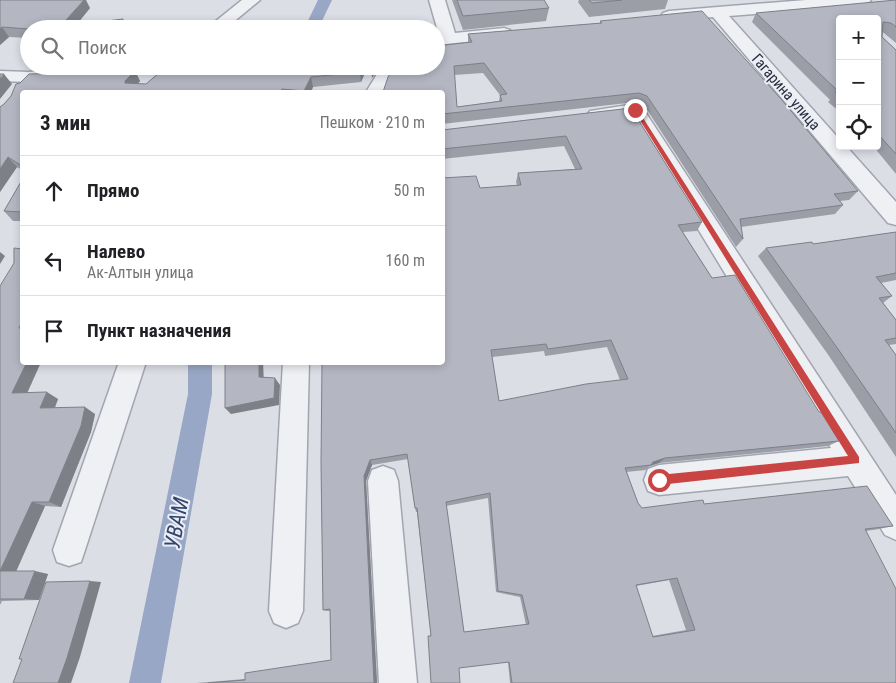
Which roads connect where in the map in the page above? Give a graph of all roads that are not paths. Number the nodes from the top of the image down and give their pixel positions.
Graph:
1 (252, 0) edge
2 (437, 0) edge
3 (686, 0) edge
4 (863, 0) edge
5 (837, 3) junction
6 (785, 4) edge
7 (716, 12) junction
8 (697, 13) junction
9 (850, 15) edge
10 (657, 17) edge
11 (226, 20) edge
12 (440, 20) edge
13 (518, 32) edge
14 (445, 39) edge
15 (47, 75) edge
16 (385, 75) edge
17 (0, 76) edge
18 (29, 77) junction
19 (376, 90) edge
20 (18, 92) edge
21 (577, 117) edge
22 (896, 217) edge
23 (132, 365) edge
24 (296, 365) edge
25 (856, 460) junction
26 (659, 480) dead end
27 (383, 481) dead end
28 (896, 524) edge
29 (69, 550) dead end
30 (286, 611) dead end
31 (398, 683) edge

1 - 11 street
2 - 12 street
3 - 8 street
4 - 5 street
5 - 6 street
5 - 9 street
6 - 7 street
7 - 8 street
7 - 22 street, Гагарина улица
8 - 10 street
13 - 14 street
15 - 18 street
16 - 19 street
17 - 18 street
18 - 20 street
21 - 25 street
23 - 29 street
24 - 30 street
25 - 26 street
25 - 28 street
27 - 31 street

